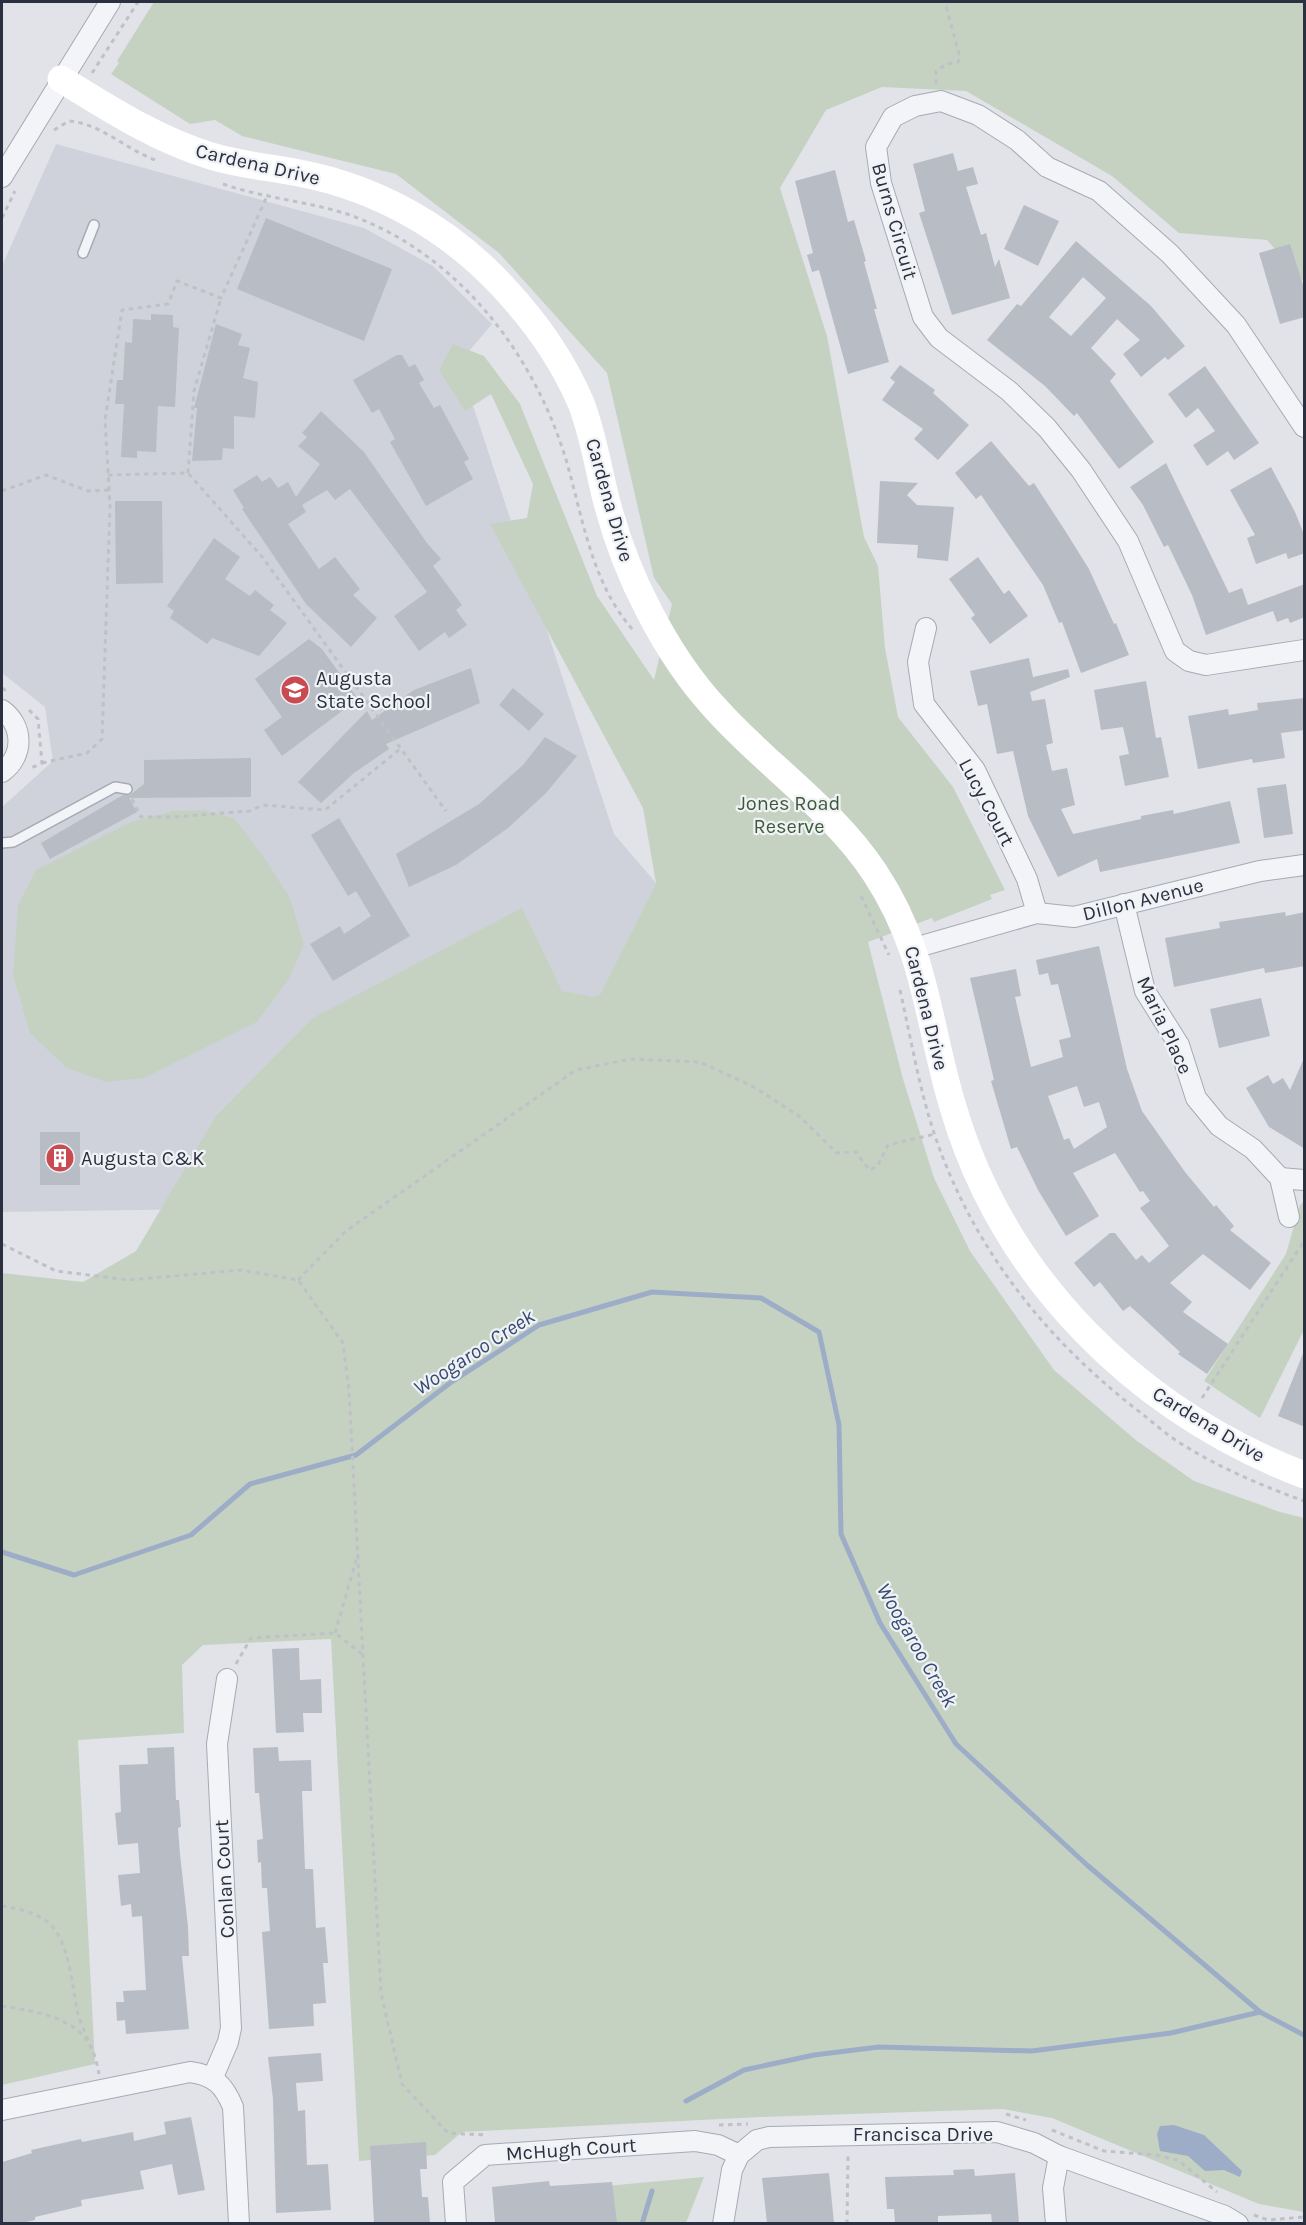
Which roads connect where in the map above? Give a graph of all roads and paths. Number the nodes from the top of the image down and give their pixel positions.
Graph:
1 (110, 2) edge
2 (138, 2) edge
3 (945, 2) edge
4 (71, 85) junction
5 (941, 101) junction
6 (68, 122) junction
7 (53, 131) dead end
8 (161, 162) dead end
9 (2, 177) edge
10 (214, 180) dead end
11 (21, 181) dead end
12 (268, 194) junction
13 (2, 218) edge
14 (94, 225) dead end
15 (83, 253) dead end
16 (221, 298) junction
17 (1305, 426) edge
18 (188, 473) junction
19 (108, 475) junction
20 (109, 490) junction
21 (2, 491) edge
22 (926, 628) dead end
23 (634, 632) dead end
24 (1305, 650) edge
25 (2, 710) edge
26 (400, 748) junction
27 (42, 763) dead end
28 (2, 772) edge
29 (127, 789) joint
30 (446, 811) dead end
31 (2, 843) edge
32 (1305, 865) edge
33 (856, 887) dead end
34 (1124, 904) junction
35 (1037, 913) junction
36 (902, 953) junction
37 (897, 980) dead end
38 (1280, 1178) junction
39 (1305, 1180) edge
40 (1289, 1216) dead end
41 (1305, 1241) edge
42 (2, 1244) edge
43 (298, 1280) junction
44 (1189, 1418) junction
45 (1305, 1475) edge
46 (358, 1552) junction
47 (335, 1633) junction
48 (363, 1655) junction
49 (227, 1679) joint
50 (2, 1906) edge
51 (2, 2006) edge
52 (88, 2040) junction
53 (213, 2077) junction
54 (103, 2090) junction
55 (2, 2110) edge
56 (848, 2134) junction
57 (487, 2135) dead end
58 (739, 2155) junction
59 (1059, 2156) junction
60 (1305, 2217) edge
61 (239, 2223) edge
62 (456, 2223) edge
63 (723, 2223) edge
64 (848, 2223) edge
65 (1056, 2223) edge
66 (1238, 2223) edge
67 (1251, 2223) edge

1 - 4 street
2 - 4 path
3 - 5 path
4 - 6 path
4 - 9 street
4 - 36 street, Cardena Drive
5 - 17 street
5 - 24 street, Burns Circuit
6 - 7 path
6 - 8 path
10 - 12 path
11 - 13 path
12 - 16 path
12 - 23 path
14 - 15 lane
16 - 18 path
16 - 19 path
18 - 19 path
18 - 26 path
19 - 20 path
20 - 21 path
20 - 27 path
22 - 35 street, Lucy Court
25 - 28 street
26 - 29 path
26 - 30 path
29 - 31 lane
32 - 34 street, Dillon Avenue
33 - 36 path
34 - 35 street, Dillon Avenue
34 - 38 street, Maria Place
35 - 36 street, Dillon Avenue
36 - 44 street, Cardena Drive
37 - 43 path
38 - 39 street
38 - 40 street, Maria Place
41 - 44 path
42 - 43 path
43 - 46 path
44 - 45 street, Cardena Drive
46 - 47 path
46 - 48 path
47 - 48 path
47 - 49 path
48 - 57 path
49 - 53 street, Conlan Court
50 - 52 path
51 - 52 path
52 - 54 path
53 - 54 street
53 - 61 street
54 - 55 street
56 - 58 street, Francisca Drive
56 - 59 street, Francisca Drive
56 - 64 path
58 - 62 street, McHugh Court
58 - 63 street
59 - 65 street
59 - 66 street, Francisca Drive
60 - 67 path

